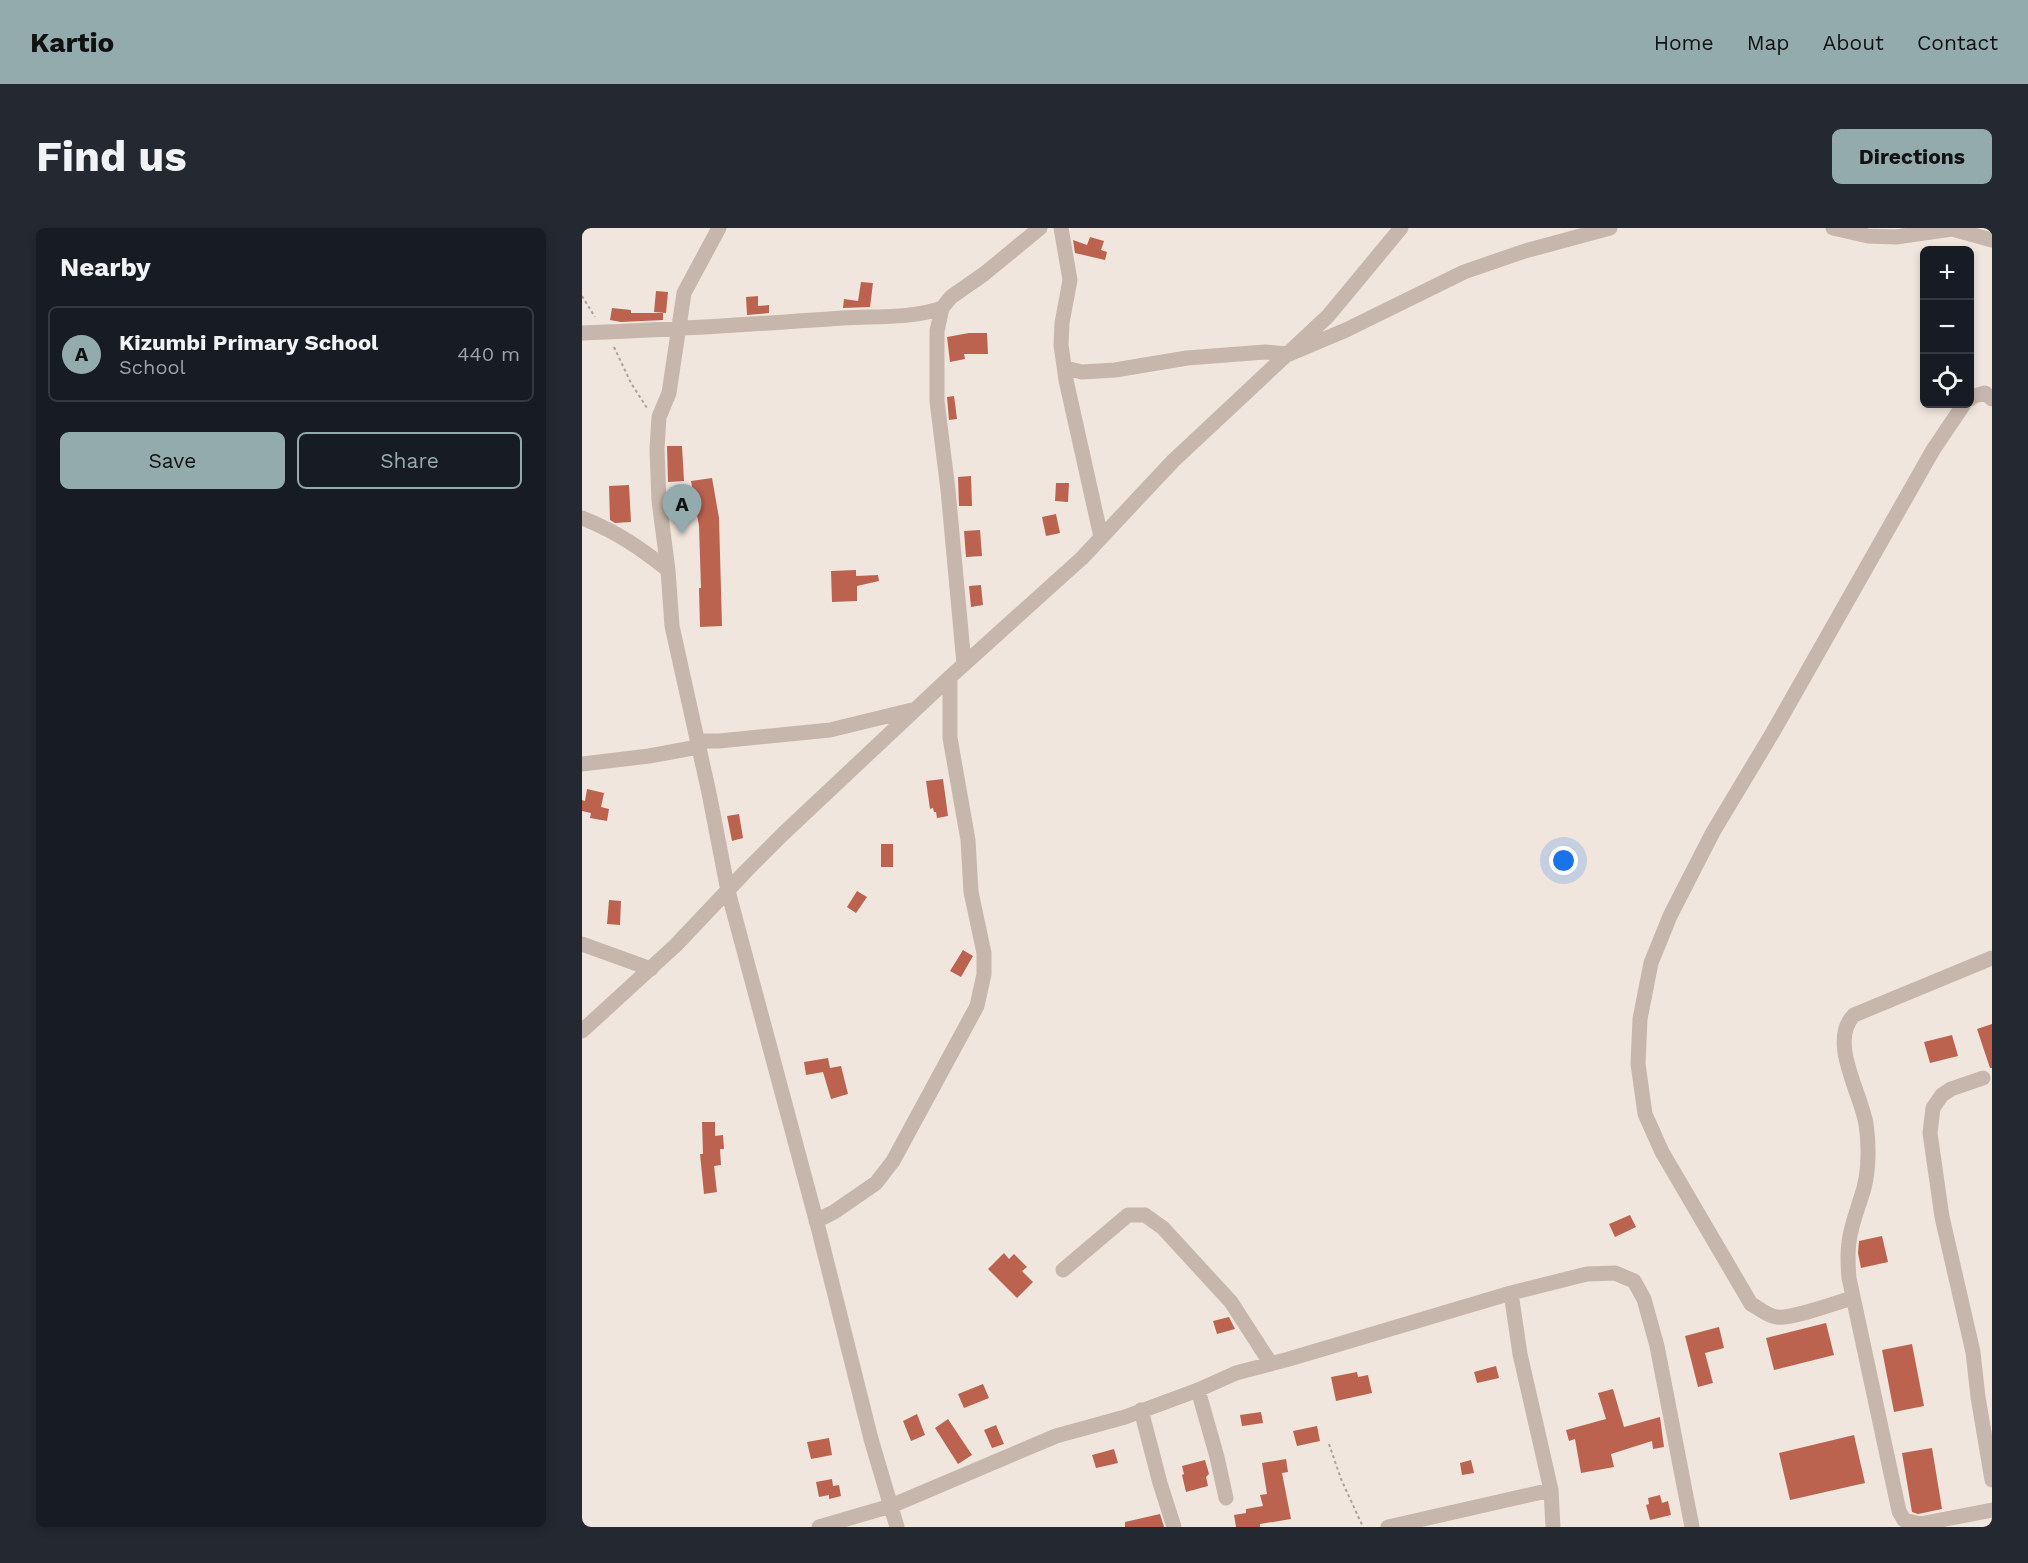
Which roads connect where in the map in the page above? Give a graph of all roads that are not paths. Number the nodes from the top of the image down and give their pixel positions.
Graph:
1 (719, 228) edge
2 (1040, 228) edge
3 (1061, 228) edge
4 (1401, 228) edge
5 (1610, 228) edge
6 (1833, 228) edge
7 (1952, 229) edge
8 (1992, 240) edge
9 (942, 308) junction
10 (679, 329) junction
11 (582, 333) edge
12 (1289, 354) junction
13 (1065, 368) junction
14 (1974, 396) edge
15 (1992, 399) edge
16 (1961, 408) edge
17 (582, 519) edge
18 (1101, 537) junction
19 (668, 570) junction
20 (964, 664) junction
21 (950, 677) junction
22 (915, 710) junction
23 (698, 744) junction
24 (582, 764) edge
25 (728, 891) junction
26 (582, 944) edge
27 (1992, 958) edge
28 (651, 969) junction
29 (582, 1031) edge
30 (1983, 1078) dead end
31 (816, 1221) junction
32 (1063, 1270) dead end
33 (1511, 1293) junction
34 (1852, 1298) junction
35 (1271, 1364) junction
36 (1198, 1390) junction
37 (1985, 1396) edge
38 (1141, 1410) junction
39 (1992, 1480) edge
40 (1551, 1490) junction
41 (1226, 1498) dead end
42 (891, 1506) junction
43 (1992, 1510) edge
44 (819, 1527) edge
45 (897, 1527) edge
46 (1174, 1527) edge
47 (1388, 1527) edge
48 (1553, 1527) edge
49 (1692, 1527) edge

1 - 10 street
2 - 9 street
3 - 13 street
4 - 12 street
5 - 12 street
6 - 7 street
7 - 8 street
9 - 10 street
9 - 20 street
10 - 11 street
10 - 19 street
12 - 13 street
12 - 18 street
13 - 18 street
14 - 15 street
16 - 34 street
17 - 19 street
18 - 20 street
19 - 23 street
20 - 21 street
21 - 22 street
21 - 31 street
22 - 23 street
22 - 25 street
23 - 24 street
23 - 25 street
25 - 28 street
25 - 31 street
26 - 28 street
27 - 34 street
28 - 29 street
30 - 37 street
31 - 42 street
32 - 35 street
33 - 35 street
33 - 40 street
33 - 49 street
34 - 43 street
35 - 36 street
36 - 38 street
36 - 41 street
37 - 39 street
38 - 42 street
38 - 46 street
40 - 47 street
40 - 48 street
42 - 44 street
42 - 45 street

